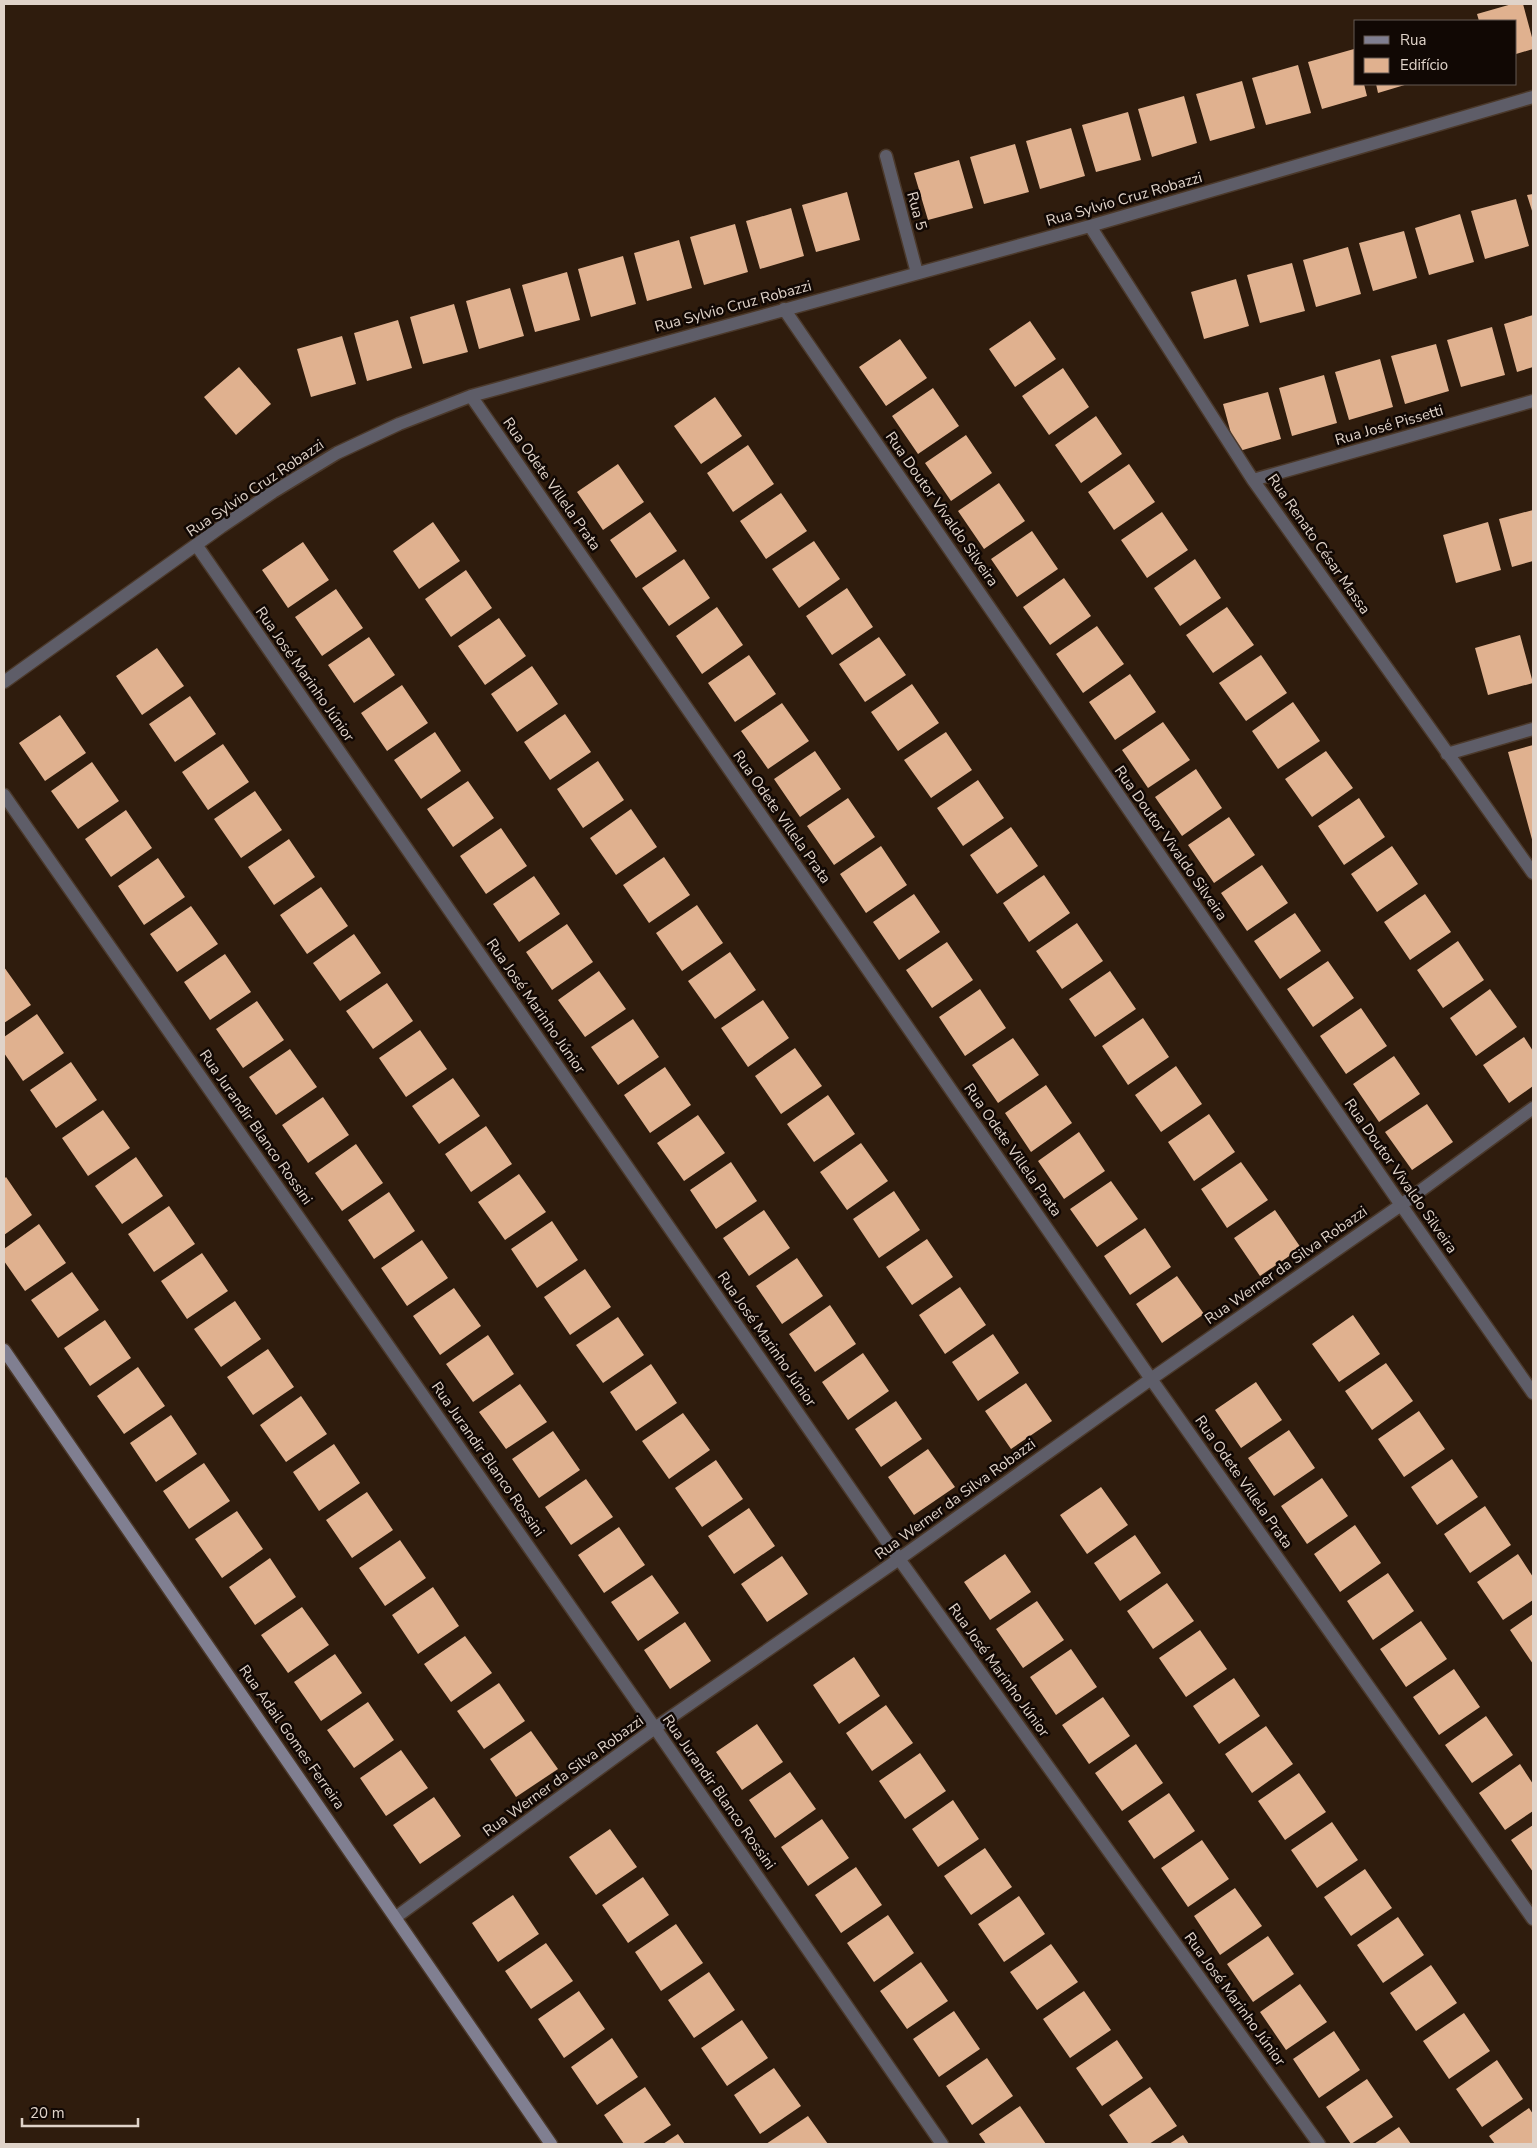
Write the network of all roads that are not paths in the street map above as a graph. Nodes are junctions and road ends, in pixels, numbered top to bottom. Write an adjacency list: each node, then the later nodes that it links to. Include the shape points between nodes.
1 (1533, 97): 3 (street, Rua Sylvio Cruz Robazzi)
2 (886, 156): 4 (street, Rua 5)
3 (1090, 226): 4 (street, Rua Sylvio Cruz Robazzi); 8 (street, Rua Renato César Massa)
4 (917, 273): 5 (street, Rua Sylvio Cruz Robazzi)
5 (784, 309): 6 (street, Rua Sylvio Cruz Robazzi); 16 (street, Rua Doutor Vivaldo Silveira)
6 (471, 396): 9 (street, Rua Sylvio Cruz Robazzi, via 337,453 273,492); 18 (street, Rua Odete Villela Prata)
7 (1533, 401): 8 (street, Rua José Pissetti)
8 (1253, 480): 12 (street, Rua Renato César Massa)
9 (197, 546): 10 (street, Rua Sylvio Cruz Robazzi); 20 (street, Rua José Marinho Júnior)
10 (4, 682)
11 (1533, 729): 12 (street)
12 (1447, 754): 14 (street, Rua Renato César Massa)
13 (4, 795): 21 (street, Rua Jurandir Blanco Rossini)
14 (1533, 873)
15 (1533, 1108): 16 (street, Rua Werner da Silva Robazzi)
16 (1400, 1205): 18 (street, Rua Werner da Silva Robazzi); 19 (street, Rua Doutor Vivaldo Silveira)
17 (4, 1350): 22 (street, Rua Adail Gomes Ferreira)
18 (1151, 1379): 20 (street, Rua Werner da Silva Robazzi); 23 (street, Rua Odete Villela Prata)
19 (1533, 1393)
20 (900, 1559): 21 (street, Rua Werner da Silva Robazzi); 26 (street, Rua José Marinho Júnior)
21 (656, 1728): 22 (street, Rua Werner da Silva Robazzi); 25 (street, Rua Jurandir Blanco Rossini)
22 (396, 1917): 24 (street, Rua Adail Gomes Ferreira)
23 (1533, 1919)
24 (551, 2144)
25 (942, 2144)
26 (1319, 2144)

